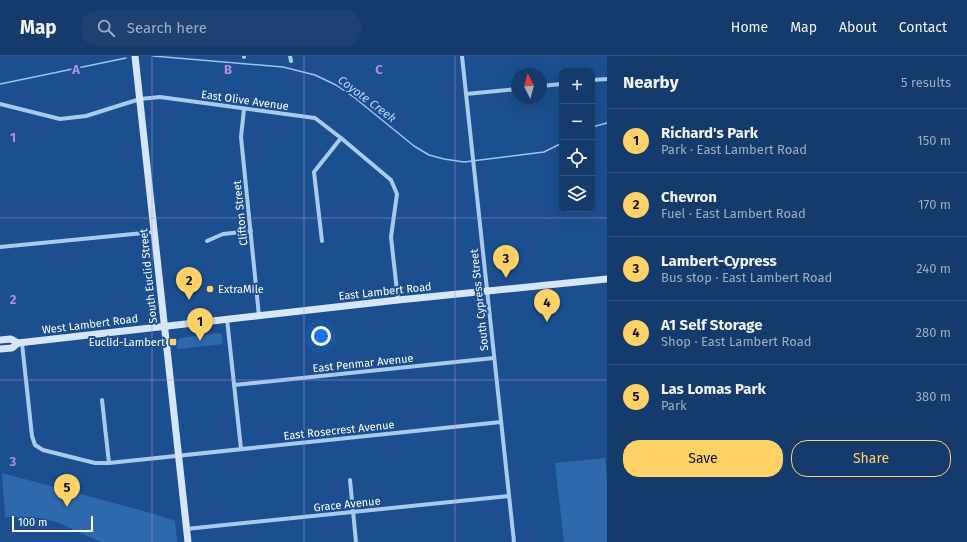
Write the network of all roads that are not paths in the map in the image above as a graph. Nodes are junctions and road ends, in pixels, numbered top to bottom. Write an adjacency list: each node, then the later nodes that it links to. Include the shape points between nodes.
1 (290, 56): 4 (street)
2 (462, 56): 10 (street, South Cypress Street)
3 (136, 59): 11 (main road, South Euclid Street)
4 (291, 61)
5 (607, 79): 6 (street)
6 (595, 80)
7 (559, 84): 8 (street)
8 (547, 85)
9 (511, 90): 10 (street)
10 (466, 94): 21 (street, South Cypress Street)
11 (140, 99): 12 (street, East Olive Avenue, via 86,116 60,119); 13 (street, East Olive Avenue, via 160,97); 16 (main road, South Euclid Street)
12 (0, 104)
13 (244, 109): 14 (street, East Olive Avenue, via 315,118); 15 (street, Clifton Street, via 241,137)
14 (341, 138): 18 (street, via 314,172); 22 (street, East Olive Avenue, via 391,180 397,194 391,237)
15 (251, 231): 17 (street, via 223,234); 23 (street, Clifton Street)
16 (154, 232): 19 (street); 25 (main road, South Euclid Street)
17 (207, 241)
18 (322, 241)
19 (0, 248)
20 (607, 279): 21 (main road, East Lambert Road)
21 (488, 291): 22 (main road, East Lambert Road); 29 (street, South Cypress Street)
22 (398, 300): 23 (main road, East Lambert Road)
23 (259, 316): 24 (main road, East Lambert Road)
24 (227, 319): 25 (main road, East Lambert Road); 30 (street)
25 (165, 327): 27 (main road, West Lambert Road); 34 (main road, South Euclid Street)
26 (0, 340): 27 (main road, West Lambert Road, via 11,339)
27 (20, 343): 28 (main road, West Lambert Road, via 12,348); 35 (street, East Rosecrest Avenue, via 35,446 95,463)
28 (0, 349)
29 (494, 358): 30 (street, East Penmar Avenue); 32 (street, South Cypress Street)
30 (234, 385): 33 (street)
31 (102, 400): 35 (street)
32 (501, 422): 33 (street, East Rosecrest Avenue); 37 (street, South Cypress Street)
33 (241, 449): 34 (street, East Rosecrest Avenue)
34 (179, 456): 35 (street, East Rosecrest Avenue); 39 (main road, South Euclid Street)
35 (109, 463)
36 (350, 480): 38 (street)
37 (509, 496): 38 (street, Grace Avenue); 42 (street, South Cypress Street)
38 (353, 512): 39 (street, Grace Avenue); 41 (street)
39 (186, 530): 40 (main road, South Euclid Street)
40 (188, 542)
41 (356, 542)
42 (514, 542)

